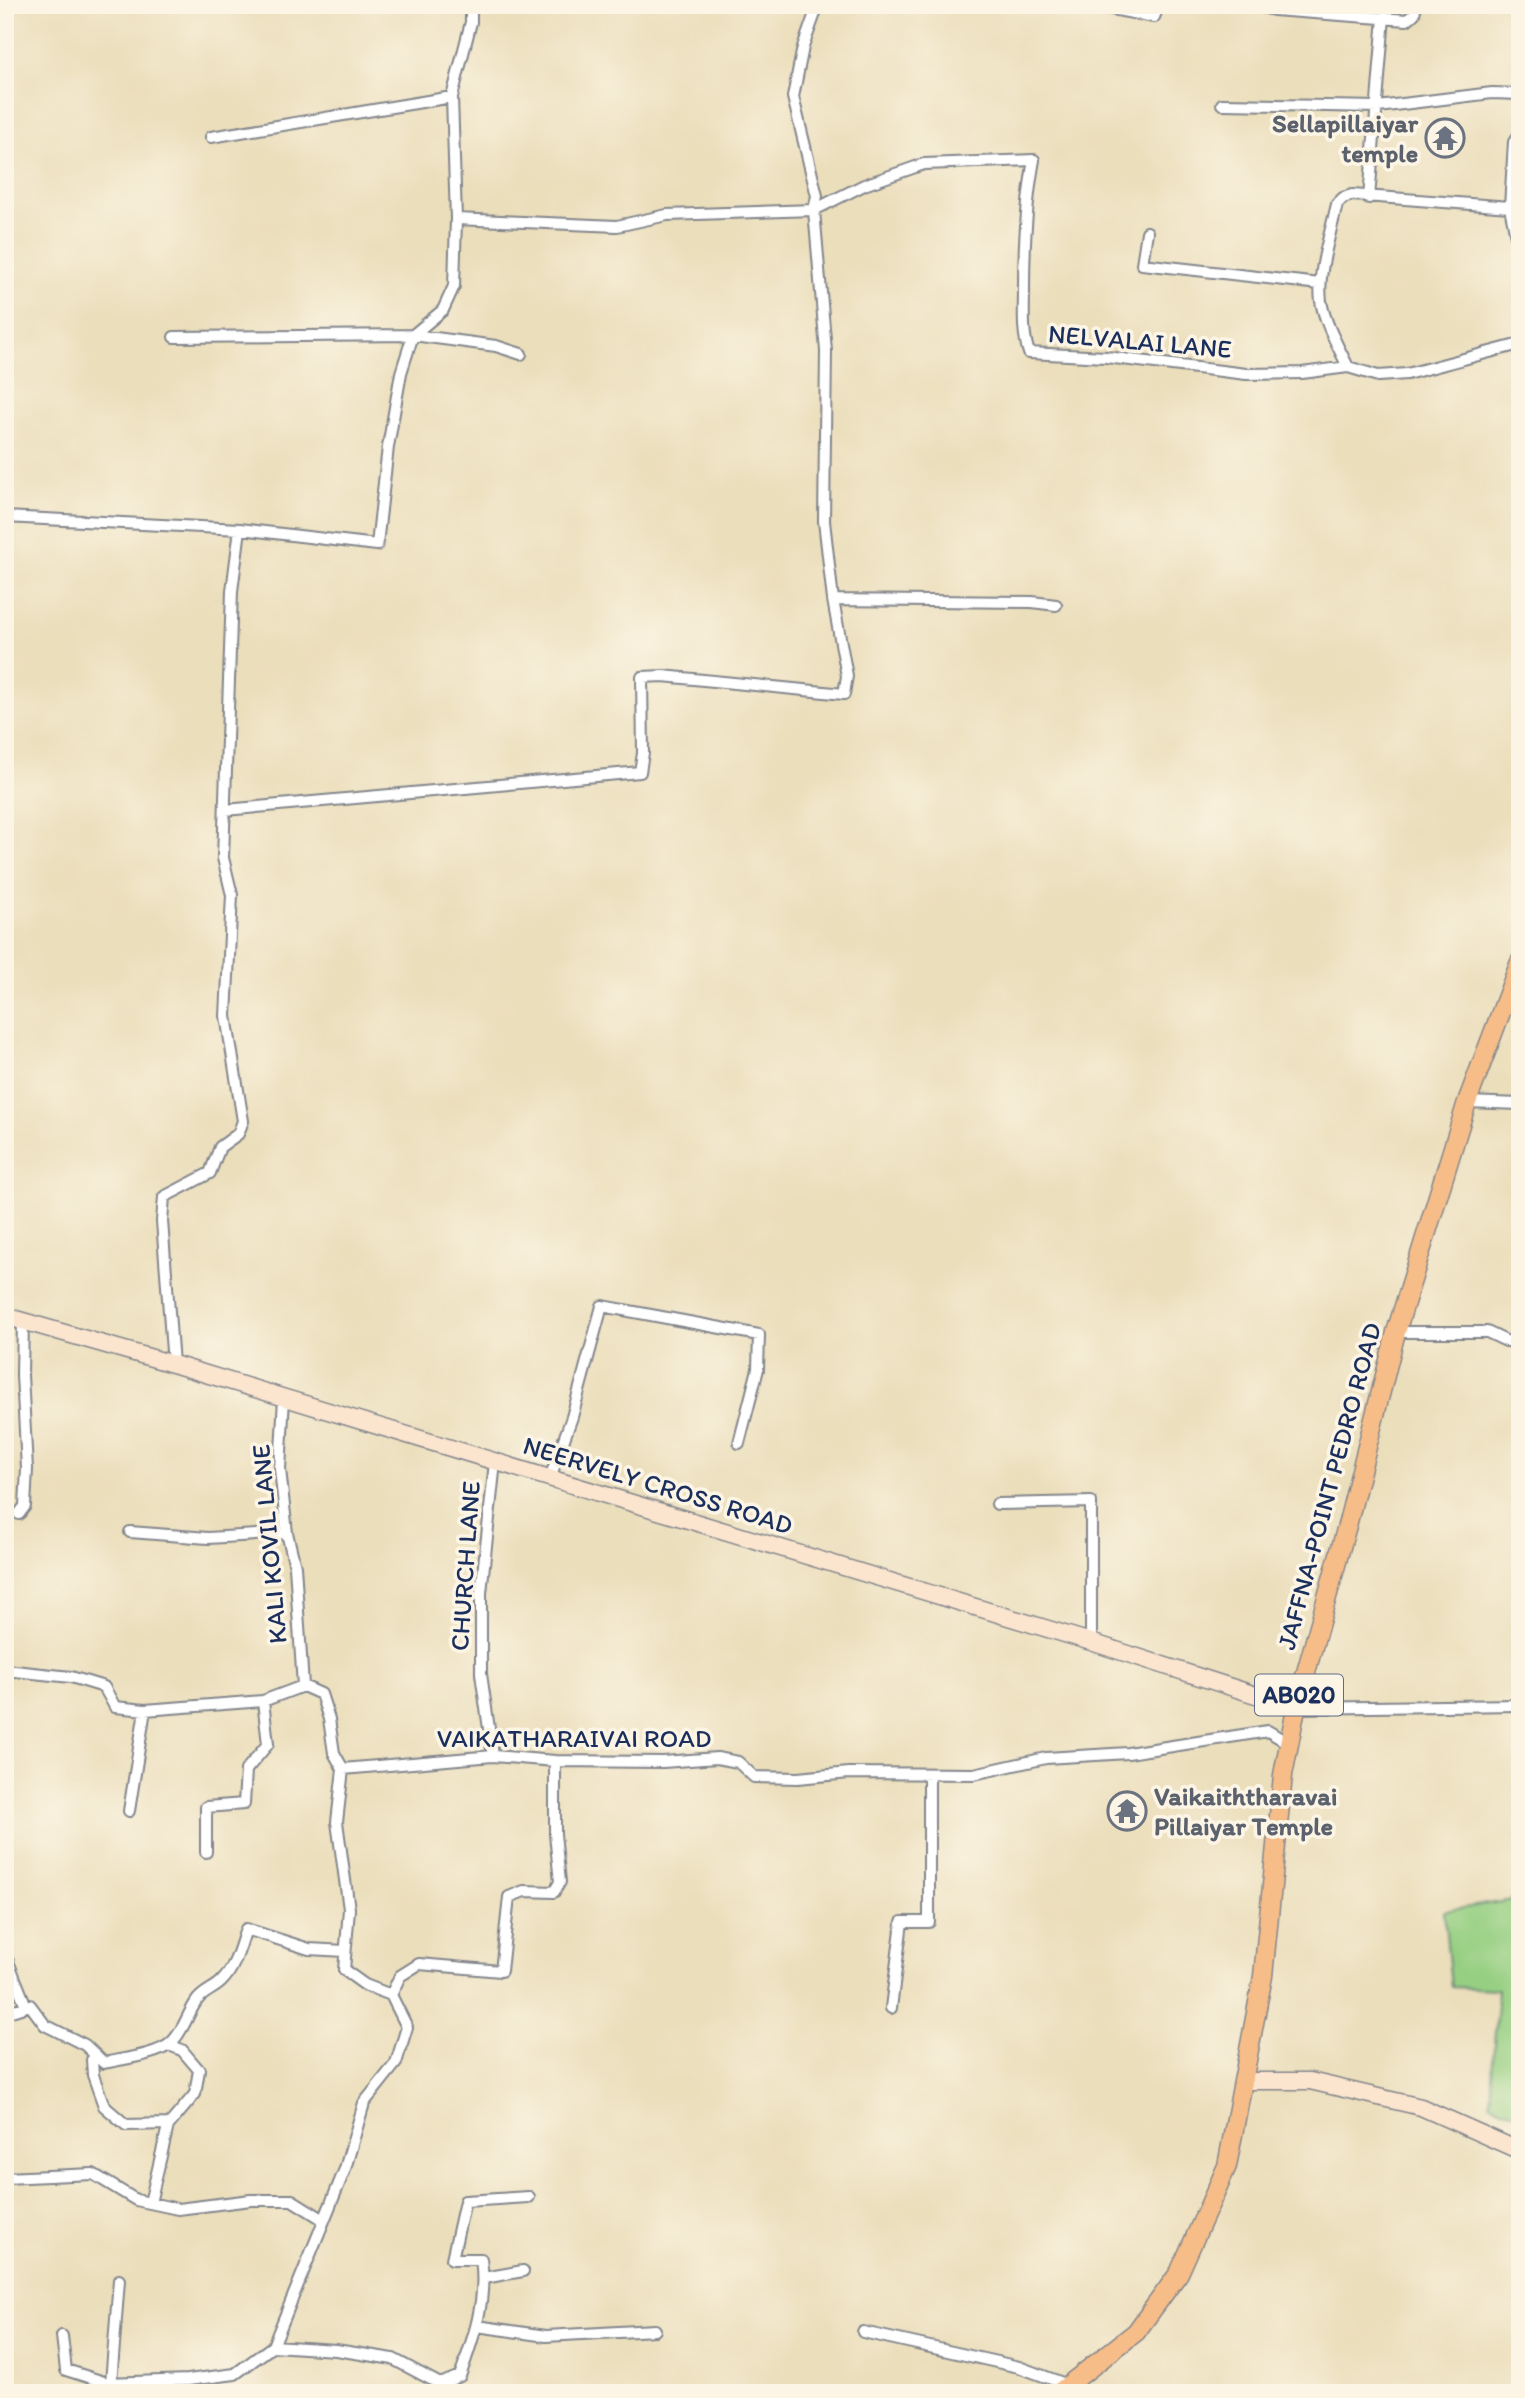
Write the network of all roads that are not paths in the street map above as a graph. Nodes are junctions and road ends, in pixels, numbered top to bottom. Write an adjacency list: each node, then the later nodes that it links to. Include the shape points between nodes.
1 (471, 5): 9 (street)
2 (818, 5): 16 (street, via 793,97 817,196)
3 (1091, 5): 4 (street, via 1154,17)
4 (1159, 5)
5 (1253, 5): 7 (street)
6 (1416, 5): 7 (street, via 1407,19)
7 (1384, 17): 11 (street)
8 (1520, 94): 11 (street, via 1492,93)
9 (452, 97): 13 (street); 17 (street)
10 (1222, 104): 11 (street)
11 (1377, 107): 14 (street)
12 (1520, 134): 15 (street, via 1514,142)
13 (211, 136)
14 (1370, 198): 15 (street); 20 (street, via 1352,195 1337,204)
15 (1510, 207): 19 (street)
16 (814, 210): 17 (street, NELVALAI LANE, via 667,215 617,226); 25 (street, NELVALAI LANE, via 864,185 924,164 1034,160 1024,279 1024,337 1029,354 1106,357 1246,374); 28 (street, via 826,351 824,521)
17 (456, 219): 21 (street, via 454,286 443,310)
18 (1147, 232): 20 (street, via 1142,264)
19 (1520, 257)
20 (1320, 284): 25 (street, via 1326,317)
21 (413, 335): 22 (street); 24 (street, via 496,346); 27 (street, via 388,447 377,545)
22 (174, 337)
23 (1520, 344): 25 (street, NELVALAI LANE, via 1407,374 1378,376)
24 (521, 354)
25 (1348, 367)
26 (5, 517): 27 (street)
27 (240, 529): 30 (street, via 232,591)
28 (833, 600): 29 (street); 30 (street, via 847,676 844,694 642,677 640,772)
29 (1056, 605)
30 (225, 810): 38 (street, via 223,858 232,895 226,1016 243,1121 238,1134 220,1147 209,1173 164,1197)
31 (1520, 962): 32 (main road, JAFFNA-POINT PEDRO ROAD / AB020)
32 (1467, 1102): 33 (street); 36 (main road, JAFFNA-POINT PEDRO ROAD / AB020)
33 (1520, 1104)
34 (5, 1316): 35 (street, NEERVELY CROSS ROAD)
35 (23, 1321): 38 (street, NEERVELY CROSS ROAD); 44 (street, via 27,1469 25,1506)
36 (1396, 1332): 37 (street, via 1487,1332); 52 (main road, JAFFNA-POINT PEDRO ROAD / AB020)
37 (1520, 1342)
38 (173, 1364): 39 (street, NEERVELY CROSS ROAD)
39 (284, 1398): 41 (street, NEERVELY CROSS ROAD); 46 (street, KALI KOVIL LANE, via 280,1469)
40 (739, 1443): 42 (street, via 758,1369 759,1335 603,1306)
41 (495, 1462): 42 (street, NEERVELY CROSS ROAD); 55 (street, CHURCH LANE, via 481,1605 481,1674)
42 (550, 1478): 47 (street, NEERVELY CROSS ROAD)
43 (997, 1504): 47 (street, via 1091,1502)
44 (19, 1514)
45 (130, 1532): 46 (street, via 208,1538)
46 (287, 1533): 49 (street, KALI KOVIL LANE, via 295,1566)
47 (1091, 1642): 52 (street, NEERVELY CROSS ROAD)
48 (5, 1670): 53 (street, via 71,1677 104,1688 115,1707)
49 (303, 1686): 50 (street); 57 (street, via 321,1694 334,1753)
50 (263, 1701): 53 (street); 60 (street, via 268,1744 246,1770 244,1804 206,1807)
51 (1520, 1705): 52 (street)
52 (1296, 1708): 54 (main road, JAFFNA-POINT PEDRO ROAD / AB020)
53 (145, 1710): 59 (street)
54 (1289, 1743): 58 (street, VAIKATHARAIVAI ROAD, via 1268,1731 1128,1753 1046,1758 974,1774); 69 (main road, JAFFNA-POINT PEDRO ROAD / AB020, via 1263,1976)
55 (494, 1756): 56 (street, VAIKATHARAIVAI ROAD); 57 (street, VAIKATHARAIVAI ROAD)
56 (555, 1761): 58 (street, VAIKATHARAIVAI ROAD, via 717,1758 738,1762 754,1777); 63 (street, via 560,1882 554,1892 524,1891 509,1898 501,1971 419,1965 400,1976)
57 (343, 1769): 61 (street, via 337,1822 349,1909)
58 (929, 1774): 65 (street, via 929,1922 902,1922)
59 (129, 1811)
60 (206, 1852)
61 (345, 1951): 63 (street, via 344,1970); 67 (street, via 309,1949 246,1929 221,1982 195,2003)
62 (5, 1954): 64 (street)
63 (391, 1995): 75 (street, via 407,2027 396,2063 364,2104)
64 (26, 2006): 66 (street); 68 (street, via 30,2005 45,2025)
65 (891, 2008)
66 (5, 2013)
67 (169, 2045): 68 (street, via 104,2063); 70 (street, via 183,2050 199,2070 195,2094)
68 (97, 2056): 70 (street, via 92,2060 93,2075 104,2106 126,2125)
69 (1244, 2081): 71 (street, via 1310,2081 1421,2107); 86 (main road, JAFFNA-POINT PEDRO ROAD / AB020, via 1227,2166 1179,2273 1136,2332)
70 (169, 2124): 74 (street)
71 (1520, 2151)
72 (5, 2178): 74 (street, via 93,2174 136,2200)
73 (529, 2197): 77 (street, via 465,2202 452,2259 481,2259)
74 (150, 2203): 75 (street, via 178,2208 292,2200)
75 (324, 2220): 83 (street)
76 (523, 2272): 77 (street)
77 (484, 2278): 79 (street)
78 (119, 2280): 84 (street)
79 (477, 2326): 80 (street, via 546,2336); 85 (street, via 460,2376)
80 (655, 2330)
81 (863, 2332): 86 (street, via 1019,2367)
82 (62, 2336): 84 (street, via 66,2370)
83 (273, 2346): 84 (street, via 234,2374); 85 (street, via 393,2359)
84 (106, 2386)
85 (440, 2388)
86 (1063, 2389)

